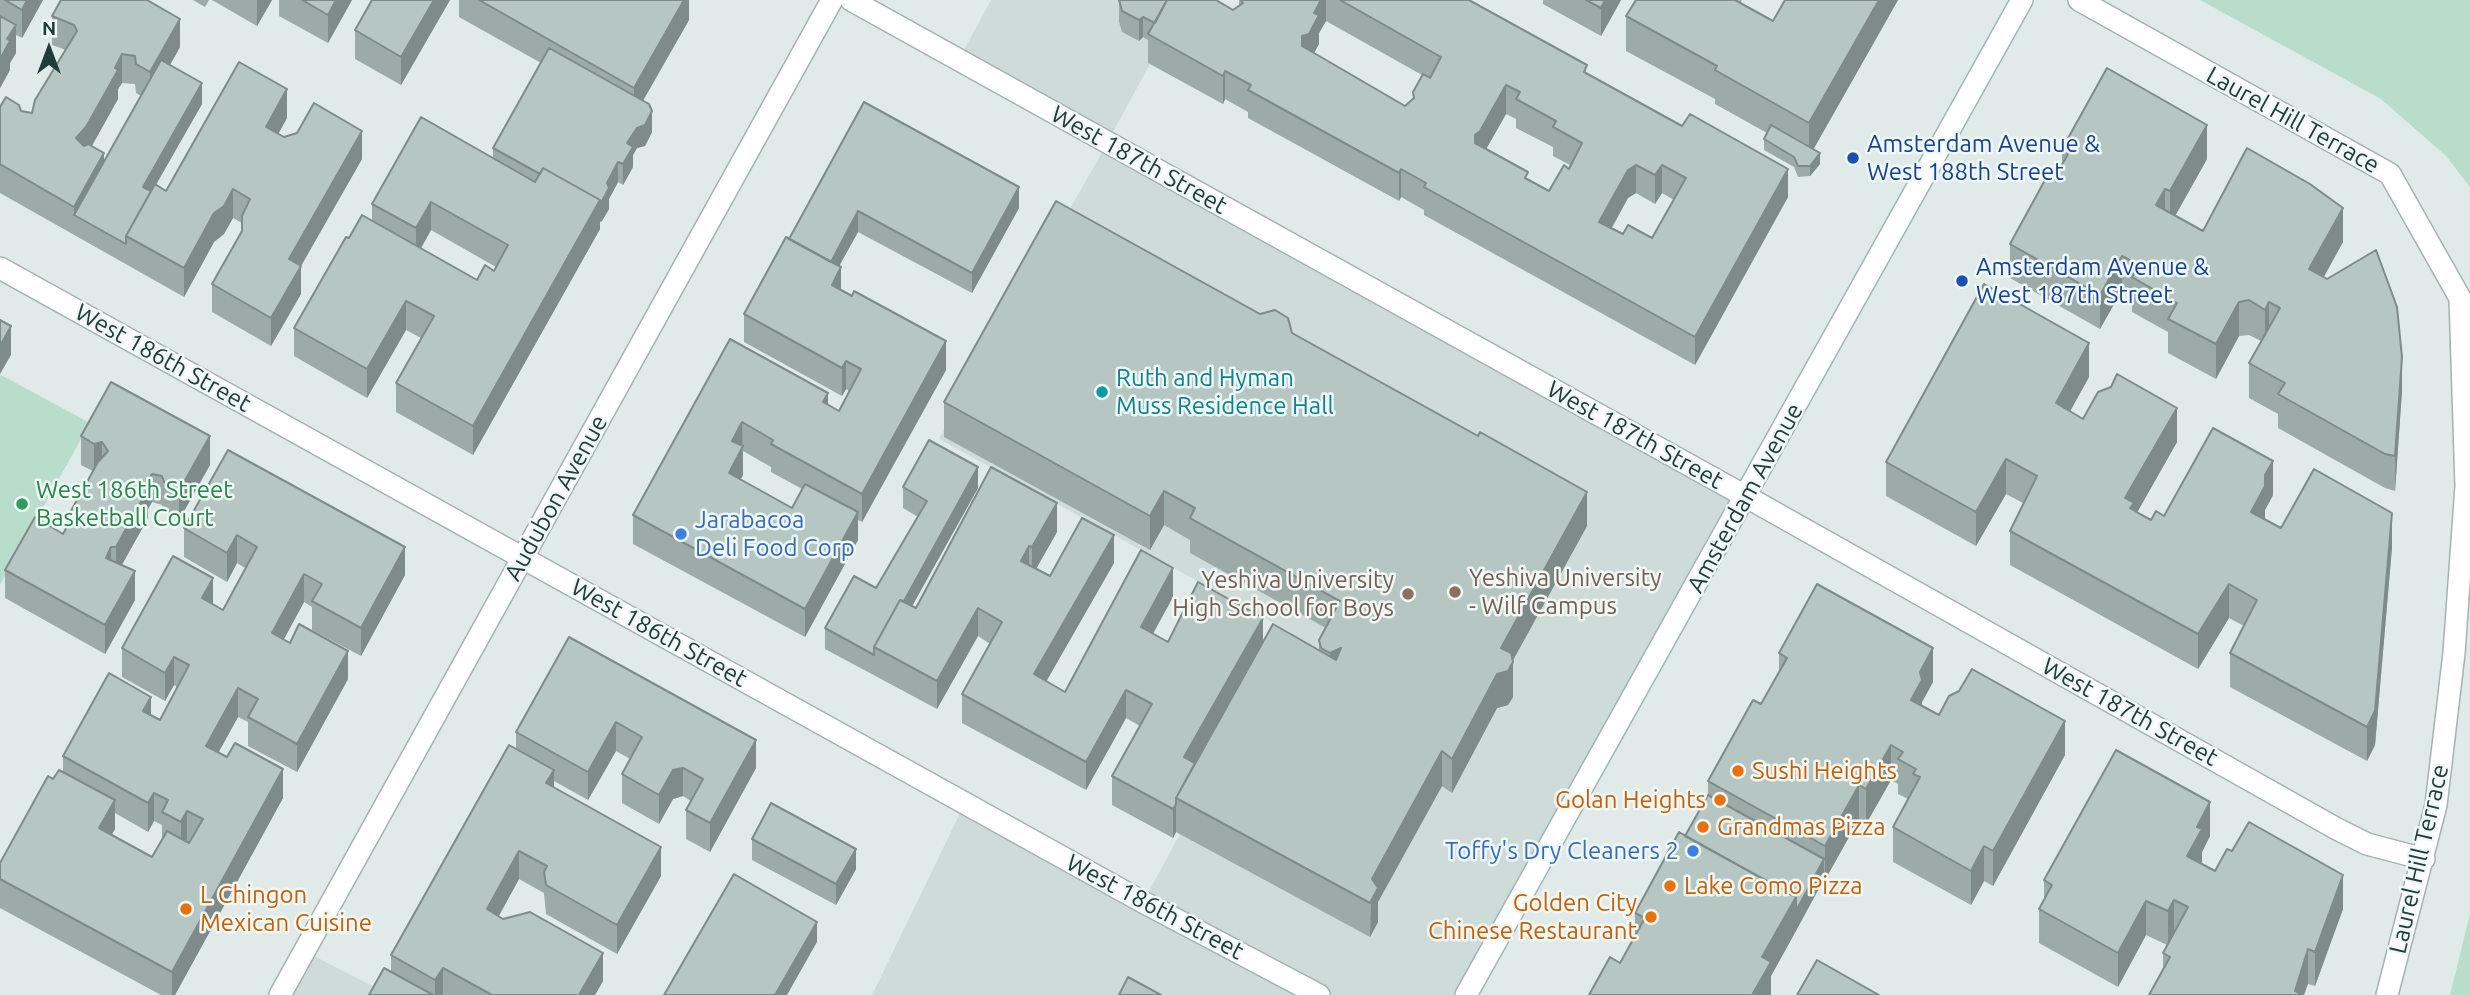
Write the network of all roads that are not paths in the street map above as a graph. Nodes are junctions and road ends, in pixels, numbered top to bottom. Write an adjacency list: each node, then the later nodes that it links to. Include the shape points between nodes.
1 (832, 0): 7 (street, Audubon Avenue)
2 (851, 0): 6 (street, West 187th Street)
3 (2022, 0): 6 (street, Amsterdam Avenue)
4 (2079, 0): 8 (street, Laurel Hill Terrace, via 2390,174 2459,298 2466,486 2455,653 2436,805)
5 (0, 268): 7 (street, West 186th Street)
6 (1745, 496): 8 (street, West 187th Street, via 2337,829 2367,844); 11 (street, Amsterdam Avenue)
7 (523, 558): 9 (street, Audubon Avenue); 10 (street, West 186th Street)
8 (2424, 859): 12 (street, Laurel Hill Terrace)
9 (280, 995)
10 (1319, 995)
11 (1466, 995)
12 (2387, 995)

